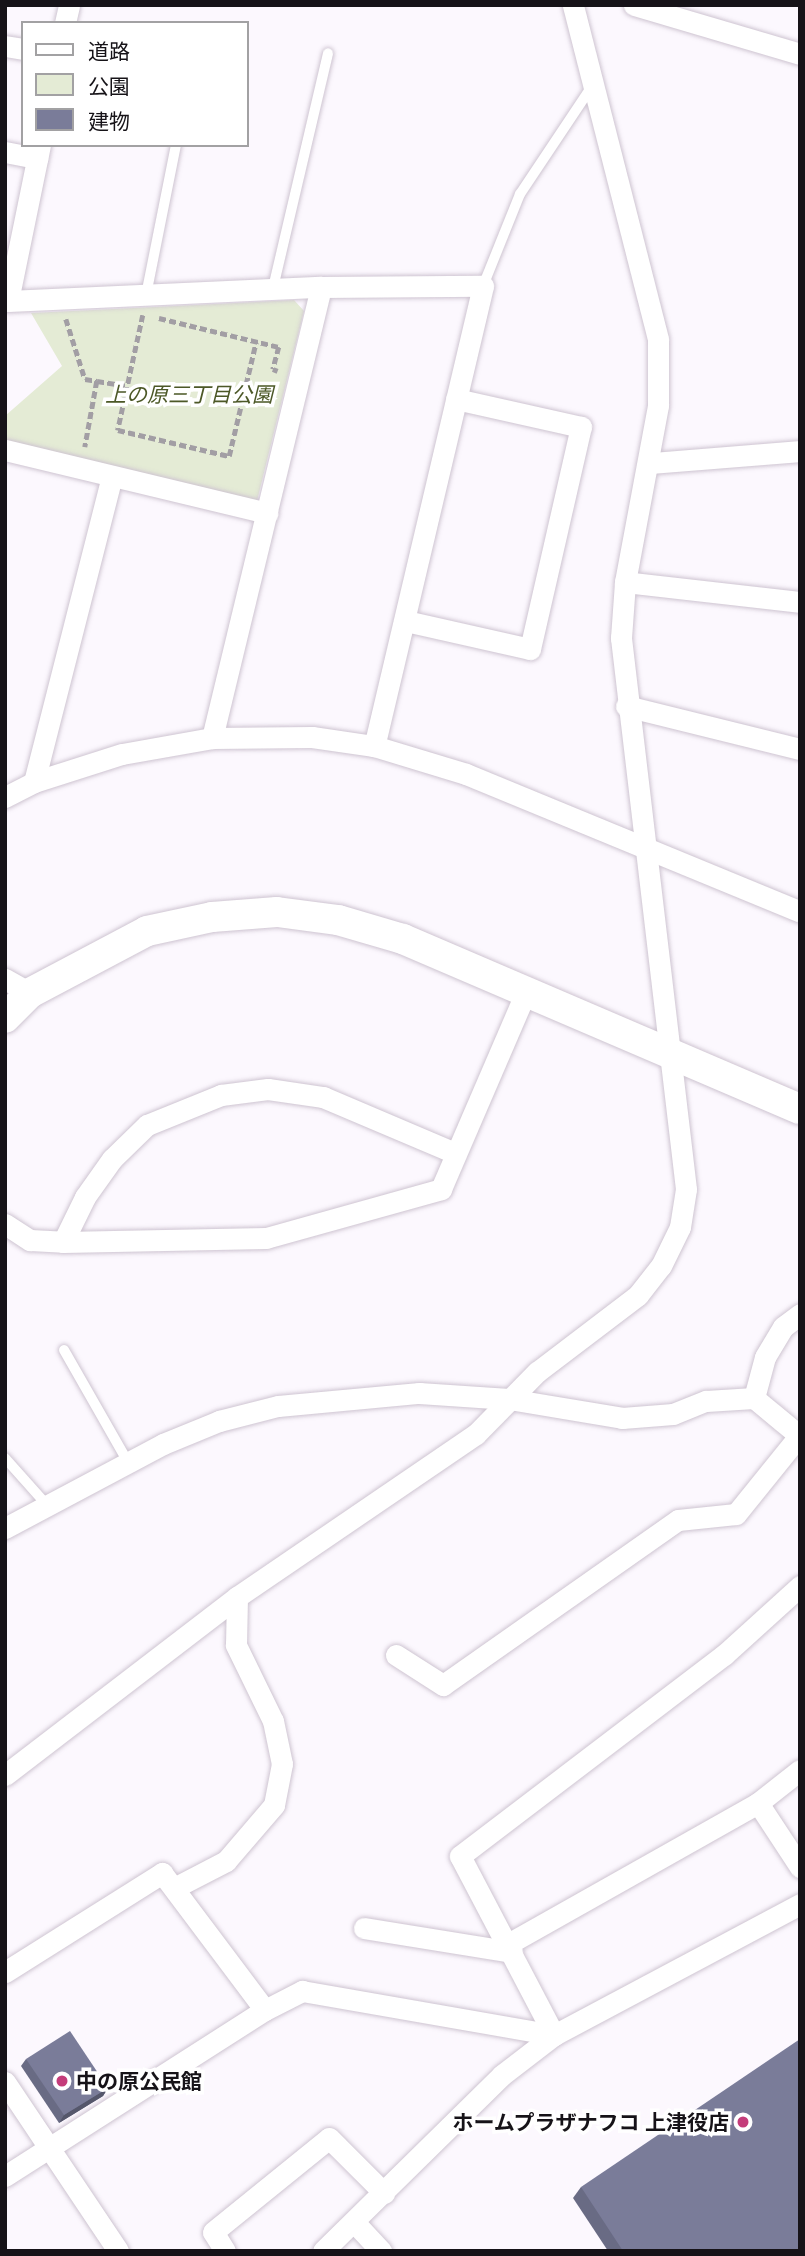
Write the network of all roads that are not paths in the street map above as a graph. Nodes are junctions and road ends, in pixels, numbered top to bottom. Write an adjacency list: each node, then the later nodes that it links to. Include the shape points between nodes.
1 (573, 5): 5 (street)
2 (634, 5): 4 (street)
3 (328, 53): 11 (lane)
4 (800, 54)
5 (594, 82): 9 (lane, via 520,194); 17 (street, via 654,313 659,405)
6 (176, 147): 13 (lane)
7 (5, 152): 8 (street)
8 (39, 152): 12 (street)
9 (483, 286): 10 (street); 14 (street)
10 (321, 287): 11 (street); 19 (street)
11 (273, 289): 13 (street)
12 (6, 304): 13 (street, via 59,299)
13 (145, 305)
14 (456, 399): 22 (street); 22 (street, via 581,428 530,649)
15 (5, 450): 18 (street)
16 (800, 451): 17 (street)
17 (651, 463): 20 (street)
18 (112, 477): 19 (street); 27 (street)
19 (268, 513): 24 (street)
20 (625, 582): 21 (street); 23 (street, via 621,638)
21 (800, 602)
22 (406, 621): 25 (street)
23 (626, 706): 26 (street); 29 (street)
24 (212, 738): 25 (street, via 312,737); 27 (street, via 122,754)
25 (374, 746): 29 (street, via 466,774)
26 (800, 748)
27 (34, 782): 28 (street)
28 (5, 797)
29 (644, 845): 30 (street); 34 (street)
30 (800, 912)
31 (18, 986): 32 (street, via 147,931 212,917 277,912 338,920 403,939); 33 (street)
32 (526, 992): 34 (street); 36 (street)
33 (5, 1018)
34 (670, 1053): 35 (street); 42 (street, via 686,1189 680,1227 661,1266 638,1295)
35 (800, 1109)
36 (455, 1153): 38 (street, via 441,1189 266,1238); 38 (street, via 323,1097 268,1089 221,1094 147,1125 112,1159 85,1197)
37 (5, 1224): 38 (street, via 30,1240)
38 (63, 1242)
39 (800, 1314): 41 (street, via 783,1326 765,1357)
40 (64, 1350): 45 (lane)
41 (754, 1398): 42 (street, via 706,1401 673,1414 622,1418); 43 (street)
42 (509, 1399): 45 (street, via 419,1393 278,1406 219,1421); 49 (street, via 476,1434)
43 (799, 1436): 50 (street, via 736,1514 678,1520 443,1685)
44 (5, 1458): 46 (lane)
45 (128, 1462): 46 (street)
46 (46, 1504): 47 (street)
47 (5, 1528)
48 (800, 1586): 58 (street, via 724,1655 460,1856)
49 (237, 1597): 52 (street); 55 (street, via 236,1645 273,1721 282,1764 274,1805 226,1861)
50 (396, 1656)
51 (800, 1770): 53 (street)
52 (5, 1776)
53 (758, 1803): 54 (street); 58 (street)
54 (800, 1867)
55 (174, 1888): 59 (street, via 162,1873); 60 (street)
56 (800, 1904): 61 (street)
57 (364, 1928): 58 (street)
58 (510, 1948): 61 (street)
59 (5, 1972)
60 (265, 2010): 61 (street, via 302,1991); 63 (street)
61 (554, 2035): 65 (street, via 502,2075)
62 (5, 2082): 63 (street)
63 (49, 2148): 64 (street); 67 (street)
64 (5, 2176)
65 (384, 2193): 66 (street); 68 (street, via 329,2138 213,2232)
66 (354, 2222): 69 (street); 70 (street)
67 (118, 2251)
68 (225, 2251)
69 (323, 2251)
70 (382, 2251)

